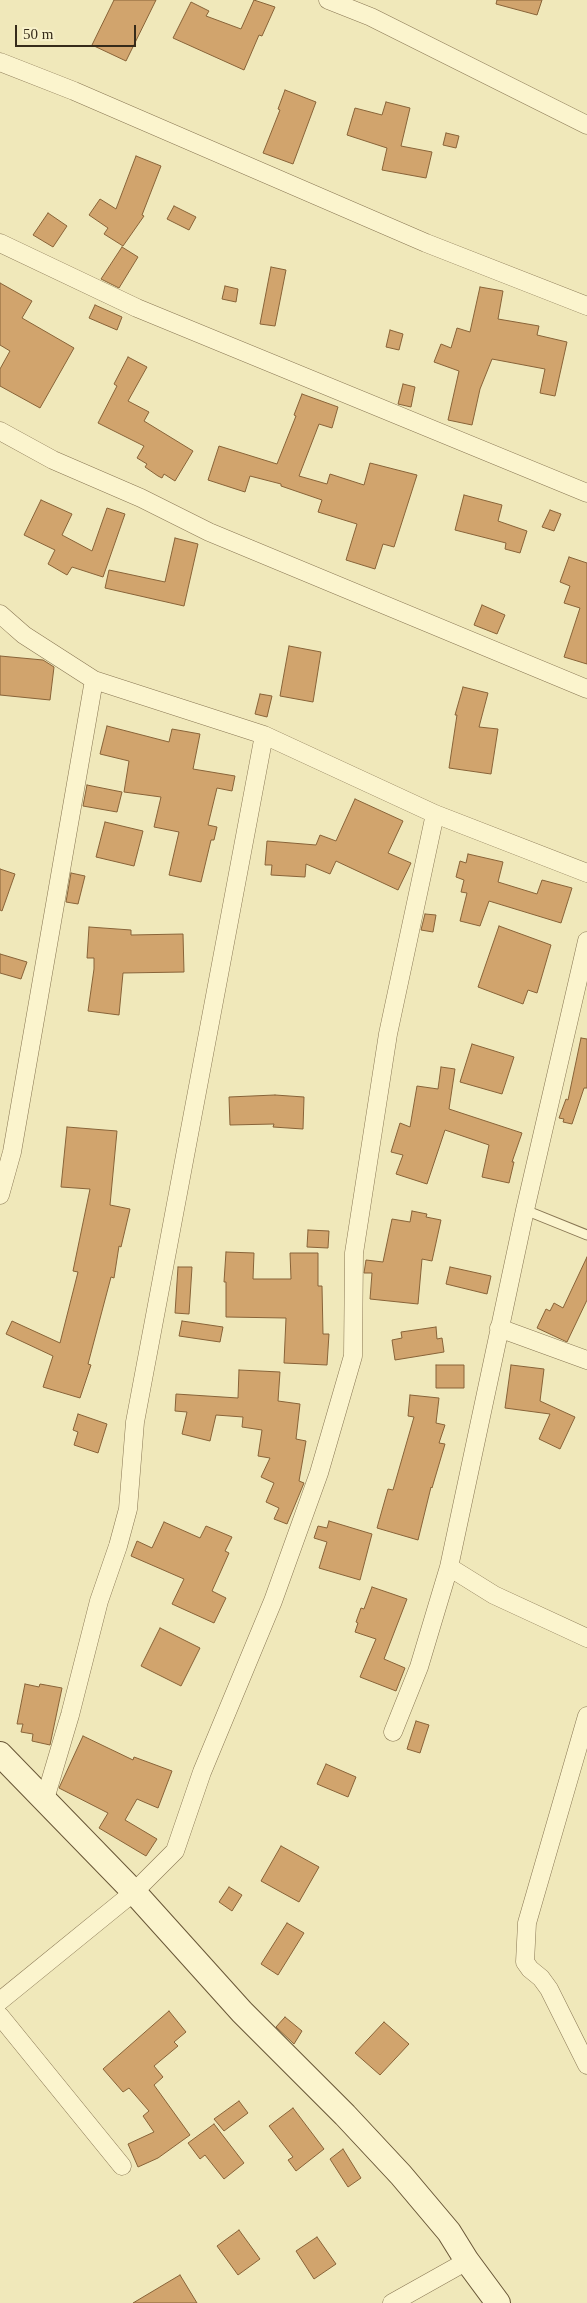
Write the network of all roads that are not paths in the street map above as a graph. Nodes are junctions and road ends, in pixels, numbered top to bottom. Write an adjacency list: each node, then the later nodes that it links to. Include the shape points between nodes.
1 (328, 0): 3 (street, via 371,17)
2 (0, 62): 5 (street, via 74,90 426,243)
3 (587, 125)
4 (0, 243): 7 (street, via 137,308)
5 (587, 306)
6 (0, 431): 10 (street, via 53,460 209,532)
7 (587, 493)
8 (0, 614): 9 (street, via 24,635)
9 (94, 680): 11 (street); 15 (street, via 12,1152)
10 (587, 689)
11 (264, 735): 12 (street); 25 (street, via 135,1422 128,1509)
12 (434, 814): 13 (street); 26 (street, via 388,1034 354,1253 353,1356 318,1473 273,1601 202,1772 175,1851)
13 (587, 873)
14 (587, 941): 16 (street)
15 (0, 1195)
16 (525, 1210): 17 (lane); 18 (street)
17 (587, 1235)
18 (500, 1328): 19 (street); 20 (street)
19 (587, 1360)
20 (449, 1566): 21 (street, via 494,1594); 23 (street, via 419,1667)
21 (587, 1638)
22 (587, 1716): 29 (street, via 526,1923 525,1962 549,1989)
23 (393, 1732)
24 (0, 1754): 25 (street)
25 (45, 1799): 26 (street)
26 (134, 1892): 27 (street); 31 (street, via 242,2012 401,2175 449,2232)
27 (0, 2001)
28 (0, 2016): 30 (street)
29 (587, 2065)
30 (122, 2166)
31 (467, 2261): 32 (street); 33 (street)
32 (392, 2303)
33 (498, 2303)

